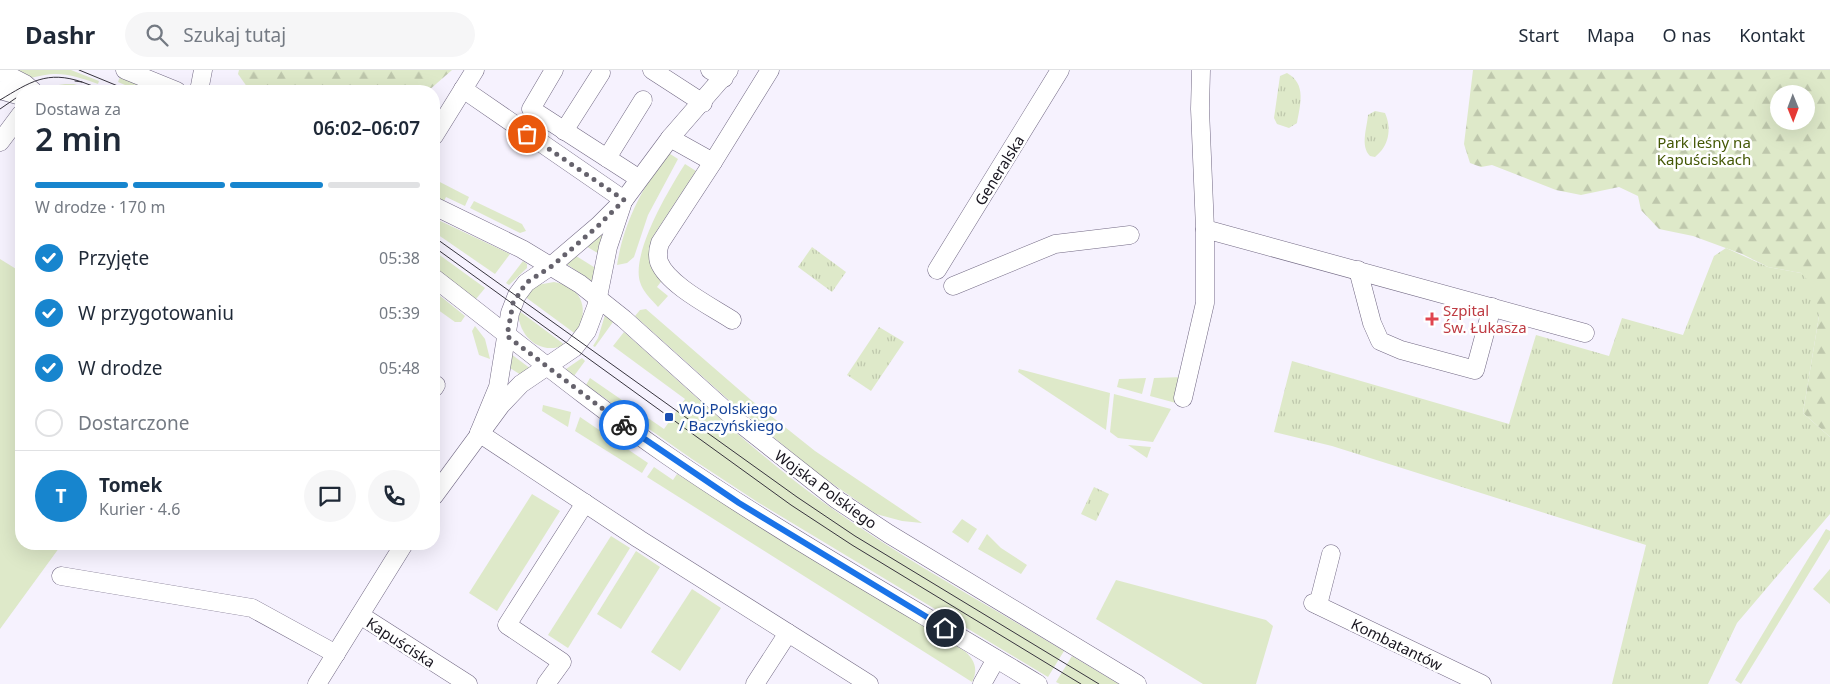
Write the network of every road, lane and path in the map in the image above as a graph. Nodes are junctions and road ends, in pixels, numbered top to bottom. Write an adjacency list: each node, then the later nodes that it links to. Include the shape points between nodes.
1 (125, 70): 13 (street)
2 (203, 70): 14 (street)
3 (475, 70): 16 (street)
4 (554, 70): 22 (street, via 531,109)
5 (652, 70): 19 (street)
6 (770, 70): 27 (street)
7 (1060, 70): 34 (street, Generalska)
8 (1202, 70): 31 (street, via 1200,109)
9 (0, 71): 12 (street)
10 (601, 73): 22 (street)
11 (721, 73): 19 (street)
12 (27, 85)
13 (162, 85)
14 (200, 85)
15 (0, 90): 17 (street)
16 (463, 90): 21 (street); 29 (street)
17 (15, 94)
18 (643, 100): 26 (street)
19 (703, 102): 24 (street)
20 (15, 125): 25 (street)
21 (440, 126)
22 (564, 131): 26 (street)
23 (15, 133): 25 (street)
24 (670, 138): 27 (street); 28 (street)
25 (4, 146)
26 (607, 158): 28 (street)
27 (713, 162): 40 (street, via 660,243 659,262 674,282)
28 (638, 178): 29 (street)
29 (624, 200): 33 (street); 38 (street, via 608,247)
30 (440, 209): 33 (street, Wojska Polskiego)
31 (1205, 229): 35 (street); 44 (street, via 1205,303)
32 (1130, 235): 37 (street, via 1055,244)
33 (552, 266): 38 (street, Wojska Polskiego); 42 (street, via 526,283 517,295 510,313)
34 (937, 270)
35 (1358, 270): 39 (street); 39 (street, via 1380,341 1400,350 1475,370)
36 (440, 283): 42 (street)
37 (953, 286)
38 (598, 297): 43 (street, via 592,321 581,341); 62 (street, Wojska Polskiego, via 743,426 836,499 888,534)
39 (1492, 307): 41 (street)
40 (732, 320)
41 (1585, 333)
42 (507, 336): 43 (street); 45 (street, via 498,387)
43 (546, 366): 45 (street, via 521,384); 54 (street, via 705,481)
44 (1183, 398)
45 (479, 433): 46 (street); 47 (street)
46 (440, 488)
47 (586, 502): 52 (street); 57 (street, via 507,625 562,662)
48 (400, 550): 51 (street)
49 (1331, 554): 63 (street, Kombatantów, via 1316,604)
50 (61, 576): 53 (street, via 252,608)
51 (360, 615): 53 (street); 56 (street, Kapuściska)
52 (788, 633): 58 (street); 59 (street)
53 (336, 654): 55 (street)
54 (996, 659): 60 (street); 61 (street)
55 (317, 684)
56 (468, 684)
57 (546, 684)
58 (755, 684)
59 (869, 684)
60 (982, 684)
61 (1038, 684)
62 (1138, 684)
63 (1482, 684)

